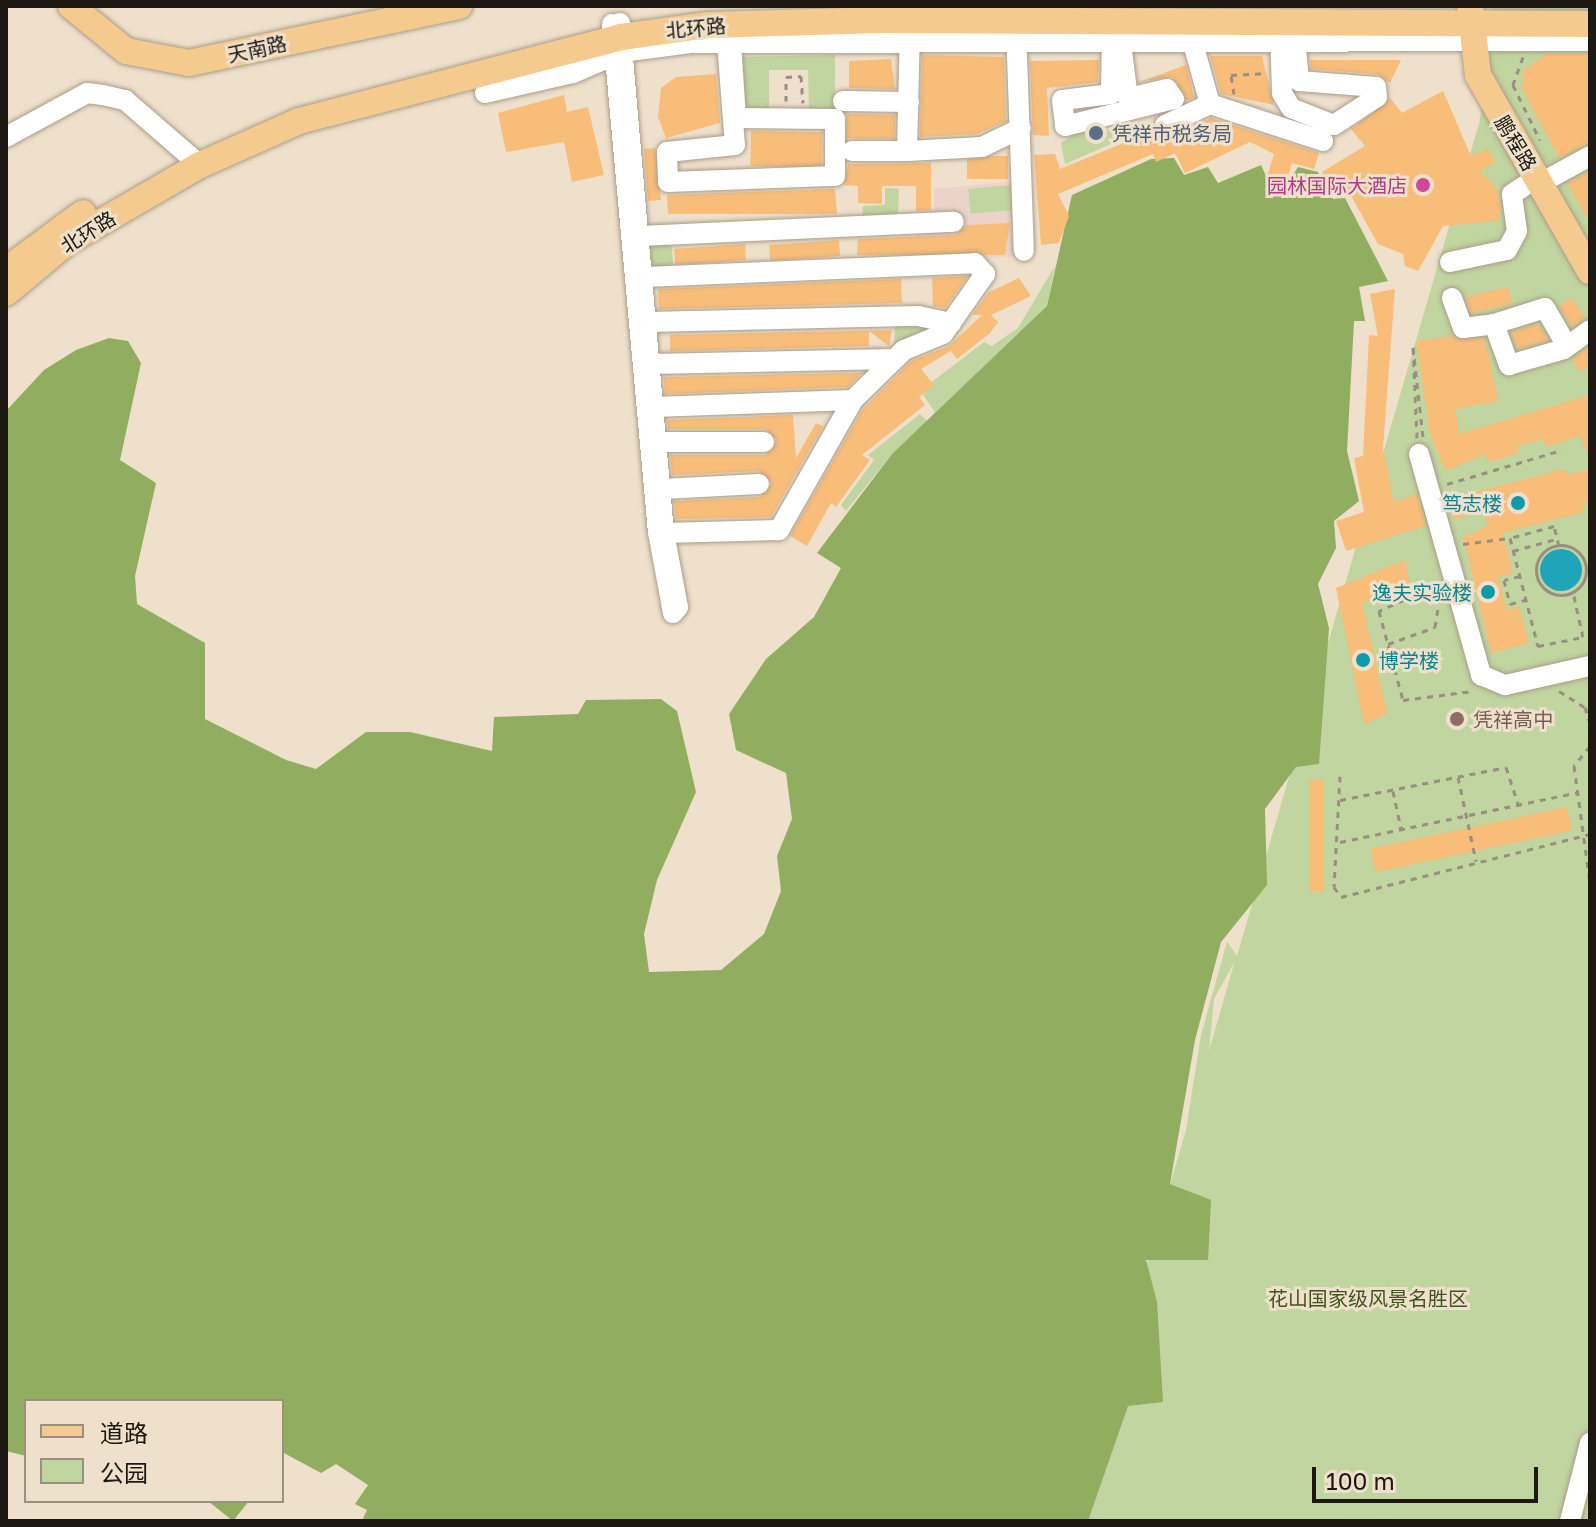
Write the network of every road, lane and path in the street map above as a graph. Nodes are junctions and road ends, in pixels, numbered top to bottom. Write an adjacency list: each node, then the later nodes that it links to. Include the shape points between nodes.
1 (71, 6): 4 (main road, 天南路, via 115,46 189,63)
2 (85, 6): 3 (main road, 天南路, via 119,39 186,53)
3 (411, 6)
4 (459, 6)
5 (1590, 8): 8 (main road, 北环路)
6 (1059, 12): 7 (main road, 北环路); 8 (main road, 北环路); 11 (main road, 北环路); 12 (main road, 北环路)
7 (703, 21): 10 (main road, 北环路, via 826,31); 14 (main road, 北环路); 14 (street); 24 (street, via 736,118); 30 (street, via 735,145)
8 (1478, 24): 9 (main road, 北环路); 13 (main road, 北环路); 16 (street); 35 (main road, 鹏程路, via 1496,91)
9 (1590, 24)
10 (910, 30): 11 (main road, 北环路); 21 (street)
11 (1017, 30): 12 (street); 26 (street)
12 (1116, 30): 12 (street, via 1108,98 1062,100 1065,126 1174,99 1167,89 1128,98); 13 (main road, 北环路); 15 (street)
13 (1287, 31): 15 (street); 18 (street); 18 (street, via 1299,81 1376,87 1374,99 1341,124 1307,114 1283,101)
14 (617, 38): 19 (street, via 573,73); 34 (main road, 北环路, via 355,89); 38 (street); 63 (street, via 658,532 673,613 678,607)
15 (1192, 40): 22 (street)
16 (1590, 41)
17 (1531, 50): 29 (path, via 1518,62 1513,85)
18 (1281, 62): 23 (path, via 1266,64 1263,73 1231,75)
19 (485, 93)
20 (843, 101): 21 (street)
21 (909, 102): 32 (street)
22 (1210, 104): 25 (street); 28 (street)
23 (1237, 106)
24 (795, 119): 24 (path, via 803,79 787,75); 36 (street, via 836,122 835,176)
25 (1165, 125)
26 (1021, 128): 32 (street, via 982,147); 39 (street)
27 (6, 137): 34 (street, via 95,94 125,100)
28 (1323, 141)
29 (1545, 148)
30 (704, 150): 36 (street); 36 (street, via 664,156 668,182)
31 (852, 151): 32 (street)
32 (907, 151)
33 (1590, 156): 35 (street)
34 (191, 159): 42 (main road, 北环路, via 50,232); 45 (main road, 北环路, via 67,242)
35 (1542, 179): 40 (main road, 鹏程路); 41 (street, via 1512,194 1517,231 1507,250); 43 (main road, 鹏程路)
36 (706, 182)
37 (954, 222): 38 (street)
38 (640, 236): 44 (street)
39 (1024, 251)
40 (1590, 251)
41 (1450, 262)
42 (6, 270)
43 (1590, 271)
44 (645, 277): 47 (street); 48 (street, via 978,265 982,286)
45 (6, 293)
46 (1452, 298): 49 (street, via 1463,328)
47 (648, 322): 48 (street, via 918,316); 53 (street)
48 (951, 323): 52 (street, via 940,337)
49 (1494, 324): 51 (street, via 1545,308); 51 (street, via 1509,365 1564,349)
50 (1590, 330): 51 (street)
51 (1565, 342)
52 (894, 359): 53 (street); 54 (street, via 880,381)
53 (651, 364): 55 (street)
54 (853, 400): 55 (street); 63 (street, via 779,530)
55 (653, 407): 56 (street)
56 (658, 442): 57 (street); 62 (street)
57 (764, 442)
58 (1562, 450): 61 (path)
59 (1423, 453): 59 (path, via 1413,347); 61 (street); 74 (street)
60 (759, 484): 62 (street)
61 (1435, 488): 68 (street)
62 (662, 489): 63 (street)
63 (664, 533)
64 (1524, 534): 65 (path); 66 (path, via 1554,526); 69 (path)
65 (1510, 538): 68 (path); 70 (path)
66 (1557, 539): 67 (path); 69 (path)
67 (1559, 546): 71 (path, via 1579,554); 75 (path, via 1541,557 1538,578 1552,593)
68 (1452, 547): 78 (street, via 1486,670 1499,675)
69 (1527, 547): 70 (path)
70 (1513, 551): 73 (path)
71 (1588, 566): 72 (path)
72 (1588, 574): 75 (path)
73 (1520, 576): 76 (path); 76 (path, via 1504,580 1510,604)
74 (1456, 582): 77 (path, via 1442,592 1435,627); 77 (path, via 1381,607); 81 (street, via 1481,675)
75 (1573, 592): 76 (path, via 1583,637 1538,646)
76 (1526, 600)
77 (1388, 644): 81 (path, via 1407,703)
78 (1590, 655)
79 (1590, 666): 80 (street)
80 (1555, 676): 81 (street); 82 (path, via 1560,692 1585,707)
81 (1498, 685)
82 (1590, 723)
83 (1590, 746): 87 (path, via 1574,760)
84 (1340, 776): 88 (path)
85 (1458, 777): 86 (path); 89 (path, via 1506,767); 90 (path)
86 (1393, 791): 88 (path); 91 (path)
87 (1579, 792): 89 (path); 92 (path)
88 (1340, 800): 93 (path)
89 (1518, 805): 90 (path)
90 (1467, 816): 91 (path); 94 (path)
91 (1401, 829): 93 (path)
92 (1589, 834): 94 (path); 95 (path, via 1582,845)
93 (1340, 842): 94 (path, via 1334,887 1341,897)
94 (1476, 861)
95 (1588, 869): 96 (path)
96 (1590, 883)
97 (1590, 1443): 98 (street)
98 (1570, 1521)

